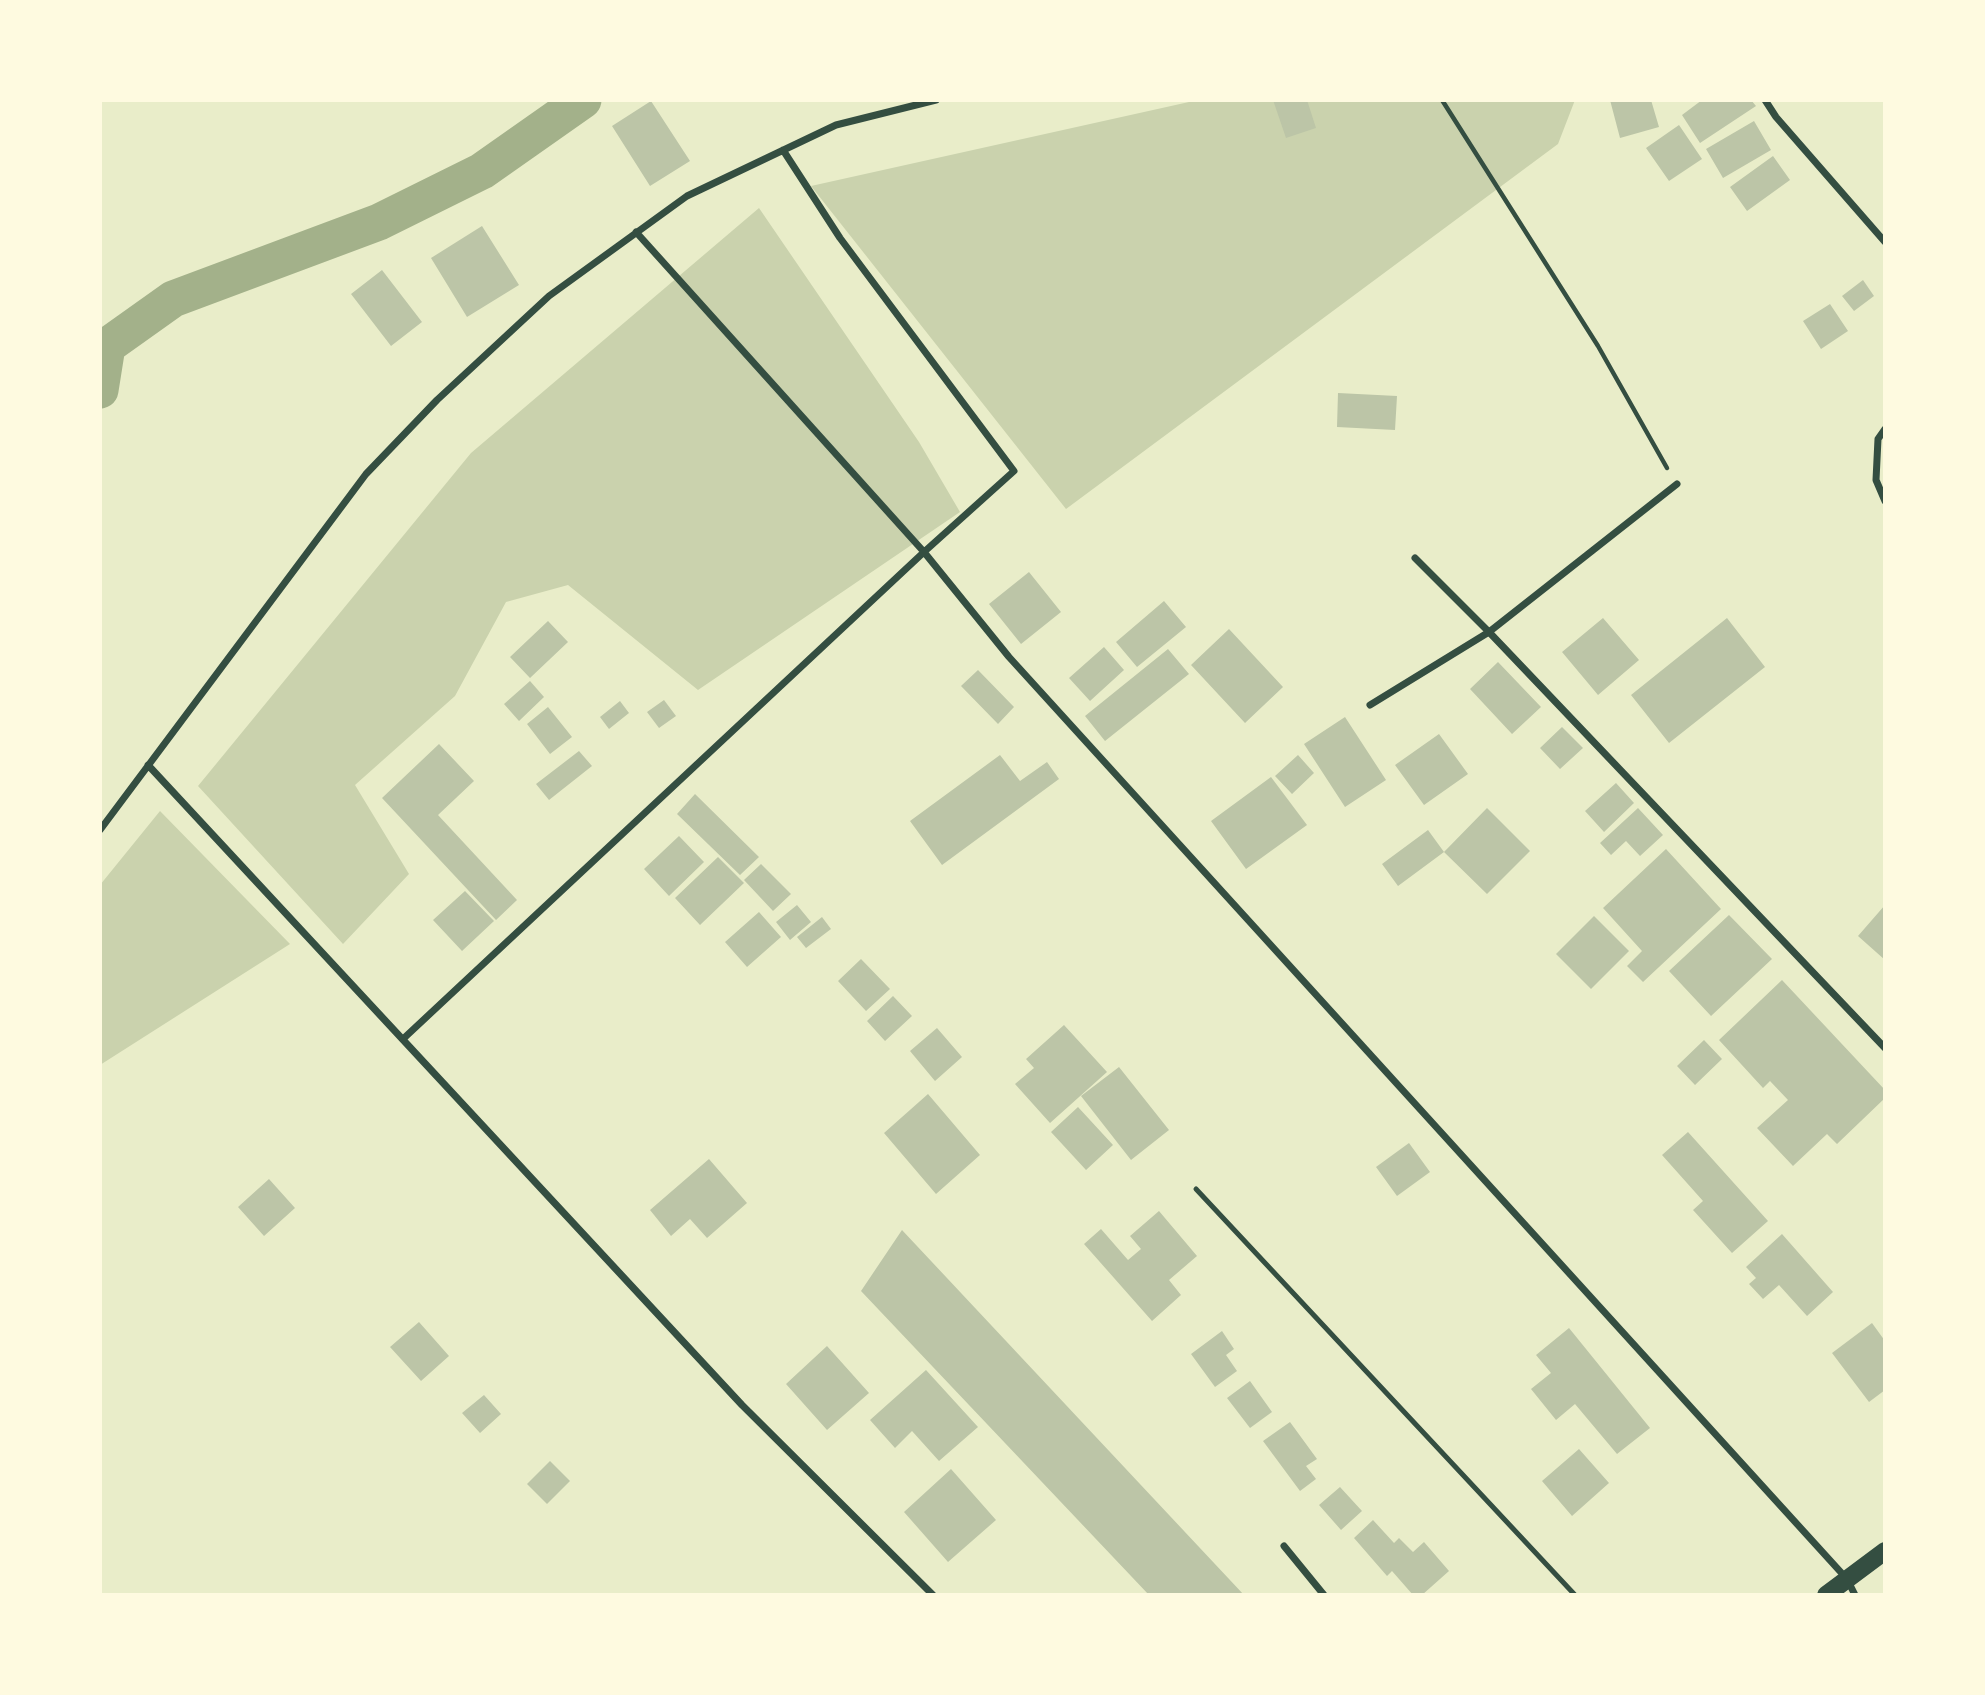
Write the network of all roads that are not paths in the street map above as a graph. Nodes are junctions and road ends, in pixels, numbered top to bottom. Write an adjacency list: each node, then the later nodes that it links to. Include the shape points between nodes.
1 (936, 100): 3 (street, via 836,125)
2 (1765, 100): 5 (street)
3 (783, 150): 4 (street, via 687,196); 9 (street, via 840,238 1014,471)
4 (636, 232): 9 (street); 13 (street, via 548,296 366,474)
5 (1885, 242)
6 (1885, 429): 8 (street, via 1878,439 1876,480)
7 (1676, 484): 11 (street)
8 (1885, 501)
9 (924, 552): 15 (street); 20 (street, via 1009,657)
10 (1415, 558): 11 (street)
11 (1489, 632): 12 (street); 16 (street)
12 (1370, 705)
13 (148, 765): 14 (street); 15 (street)
14 (100, 830)
15 (403, 1039): 21 (street, via 742,1405)
16 (1885, 1048)
17 (1196, 1189): 23 (lane)
18 (1284, 1546): 22 (street)
19 (1885, 1551): 20 (main road)
20 (1851, 1587): 24 (main road)
21 (933, 1595)
22 (1324, 1595)
23 (1575, 1595)
24 (1826, 1595)

